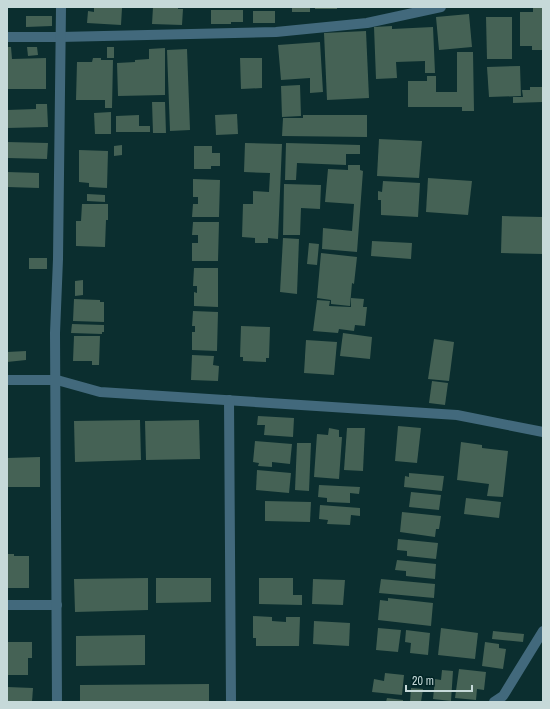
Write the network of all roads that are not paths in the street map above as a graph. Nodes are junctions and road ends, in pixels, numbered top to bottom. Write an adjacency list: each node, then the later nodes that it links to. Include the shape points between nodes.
1 (61, 7): 4 (street)
2 (441, 7): 4 (street, via 367,23 276,32)
3 (7, 37): 4 (street)
4 (60, 37): 6 (street)
5 (7, 380): 6 (street)
6 (56, 380): 7 (street, via 100,392); 10 (street)
7 (229, 400): 8 (street, via 457,415); 13 (street)
8 (543, 432)
9 (7, 605): 10 (street)
10 (56, 605): 12 (street)
11 (543, 631): 14 (street, via 503,696)
12 (57, 702)
13 (231, 702)
14 (494, 702)

